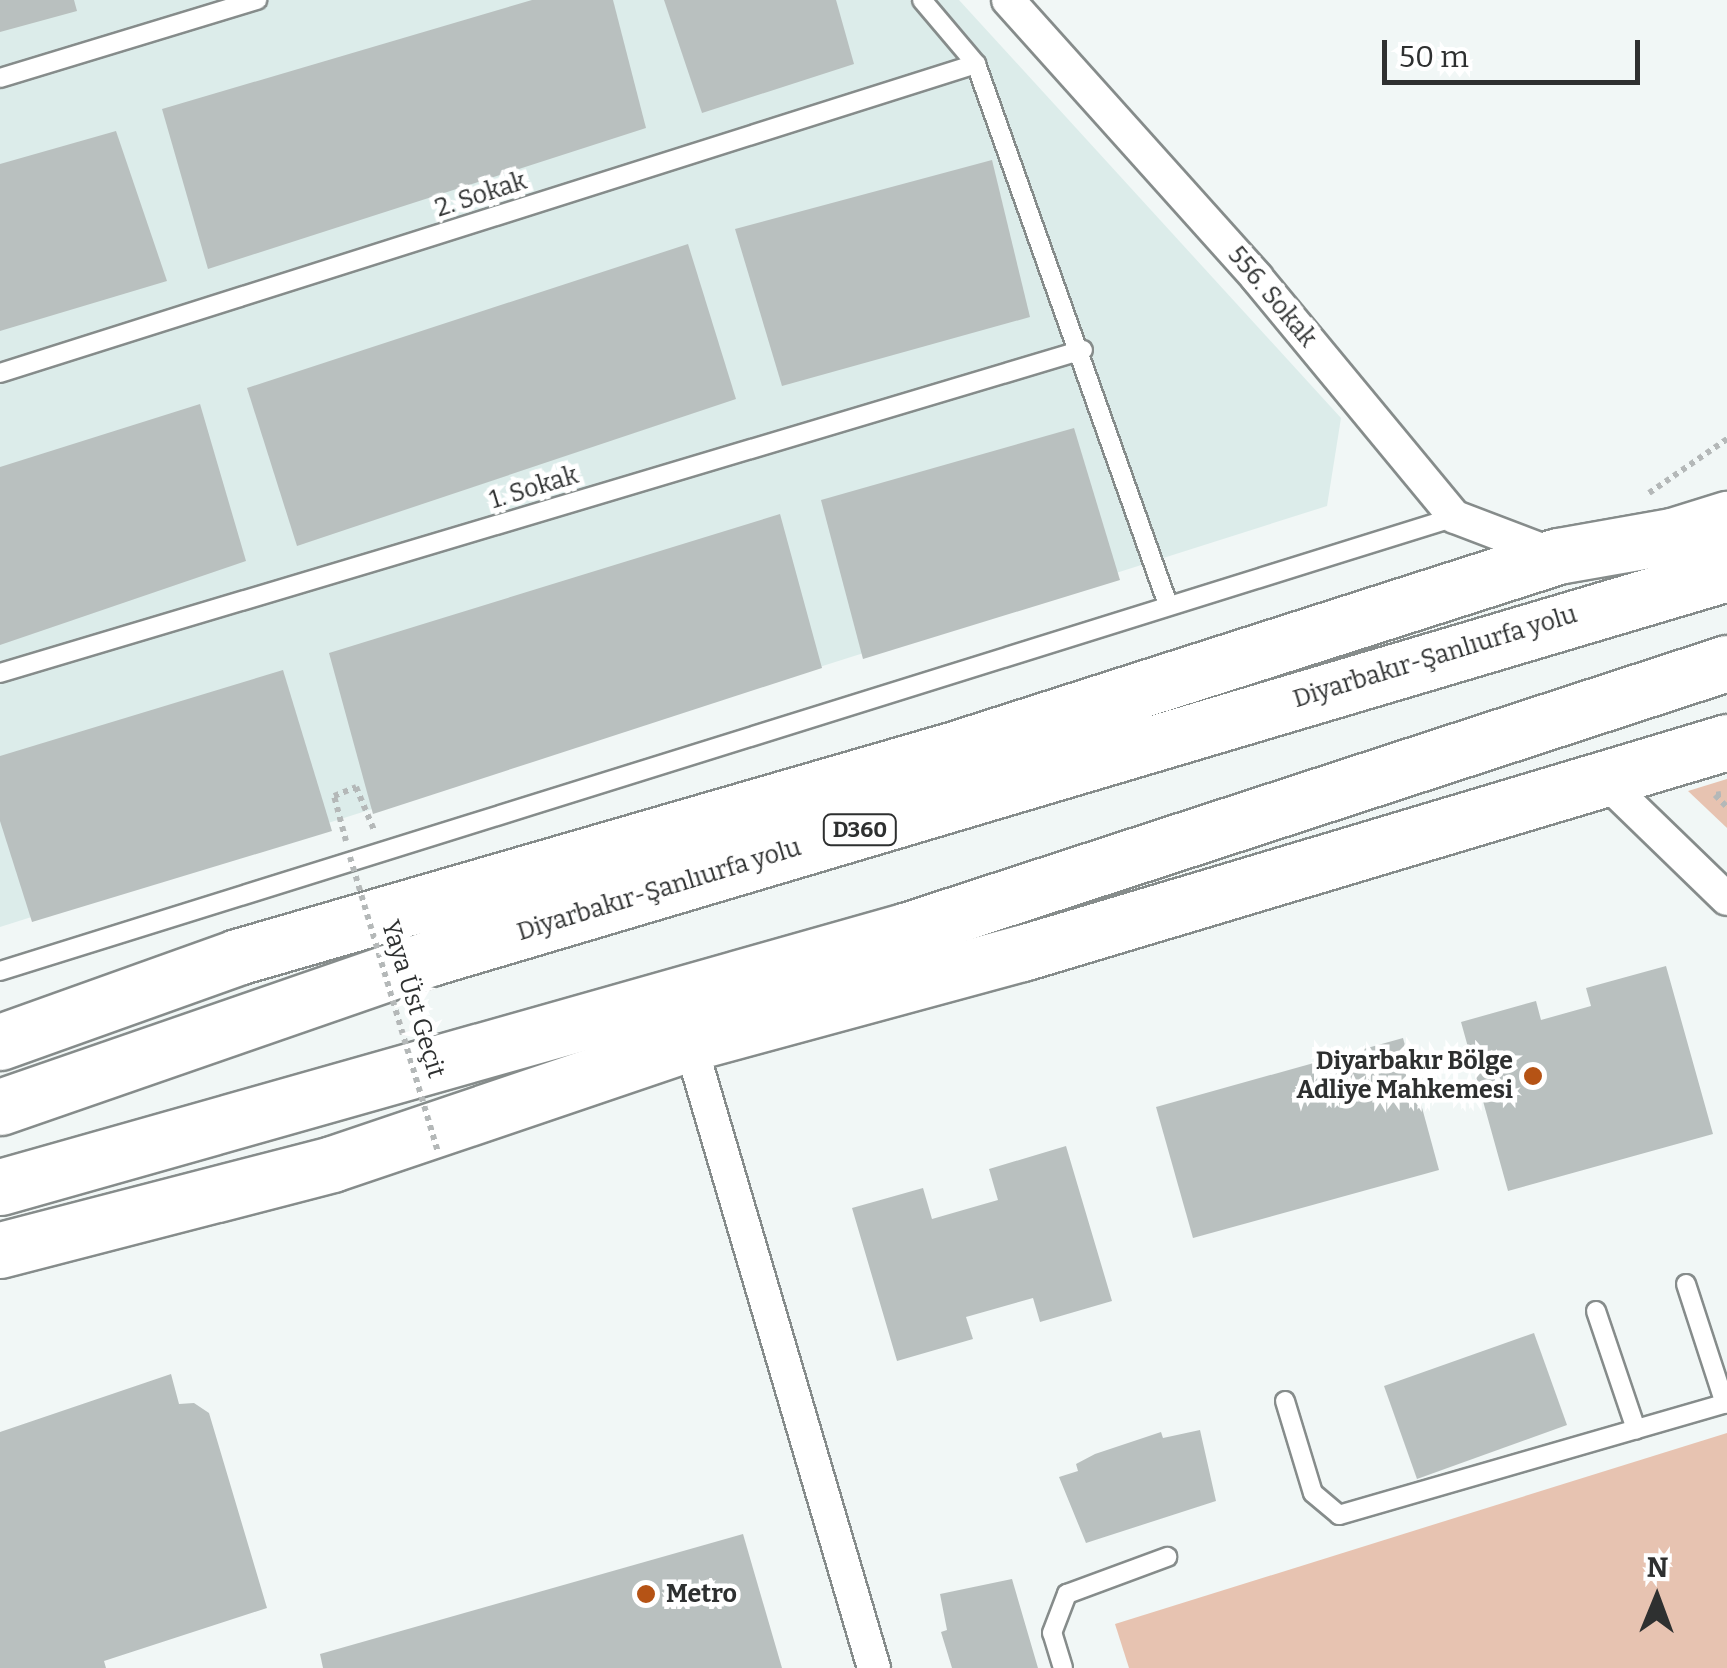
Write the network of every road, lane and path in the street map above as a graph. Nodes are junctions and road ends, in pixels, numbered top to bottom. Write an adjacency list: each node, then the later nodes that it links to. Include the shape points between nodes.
1 (256, 0): 5 (lane)
2 (922, 0): 4 (lane)
3 (1008, 0): 8 (street, 556. Sokak, via 1257,278)
4 (976, 64): 6 (lane); 7 (lane, 2. Sokak)
5 (0, 78)
6 (1083, 350): 12 (lane); 14 (lane, 1. Sokak)
7 (0, 373)
8 (1455, 518): 10 (street); 12 (lane)
9 (1727, 521): 10 (highway)
10 (1558, 556): 17 (highway)
11 (1727, 573): 24 (highway, Diyarbakır-Şanlıurfa yolu / D360)
12 (1167, 602): 21 (lane)
13 (1727, 663): 16 (highway)
14 (0, 674)
15 (1727, 742): 18 (highway)
16 (1474, 745): 23 (highway, via 1391,796); 31 (highway, via 908,930)
17 (952, 750): 24 (highway, via 738,836); 26 (highway, via 238,957)
18 (1599, 775): 22 (street); 23 (highway)
19 (1727, 792): 20 (path, via 1715,796)
20 (1727, 807)
21 (383, 852): 25 (lane); 30 (path, Yaya Üst Geçit, bridge, via 356,787 334,796)
22 (1727, 899)
23 (1160, 910): 27 (highway)
24 (584, 913): 29 (highway, Diyarbakır-Şanlıurfa yolu / D360, via 430,958)
25 (0, 971)
26 (0, 1042)
27 (690, 1042): 28 (highway); 39 (street)
28 (524, 1095): 31 (highway, via 193,1160); 32 (highway, via 332,1164)
29 (0, 1107)
30 (438, 1153)
31 (0, 1187)
32 (0, 1250)
33 (1686, 1284): 36 (lane)
34 (1596, 1311): 37 (lane)
35 (1284, 1400): 37 (lane, via 1313,1493 1340,1515)
36 (1726, 1403): 37 (lane)
37 (1636, 1430)
38 (1167, 1557): 40 (lane, via 1067,1594 1052,1634)
39 (874, 1668)
40 (1062, 1668)

